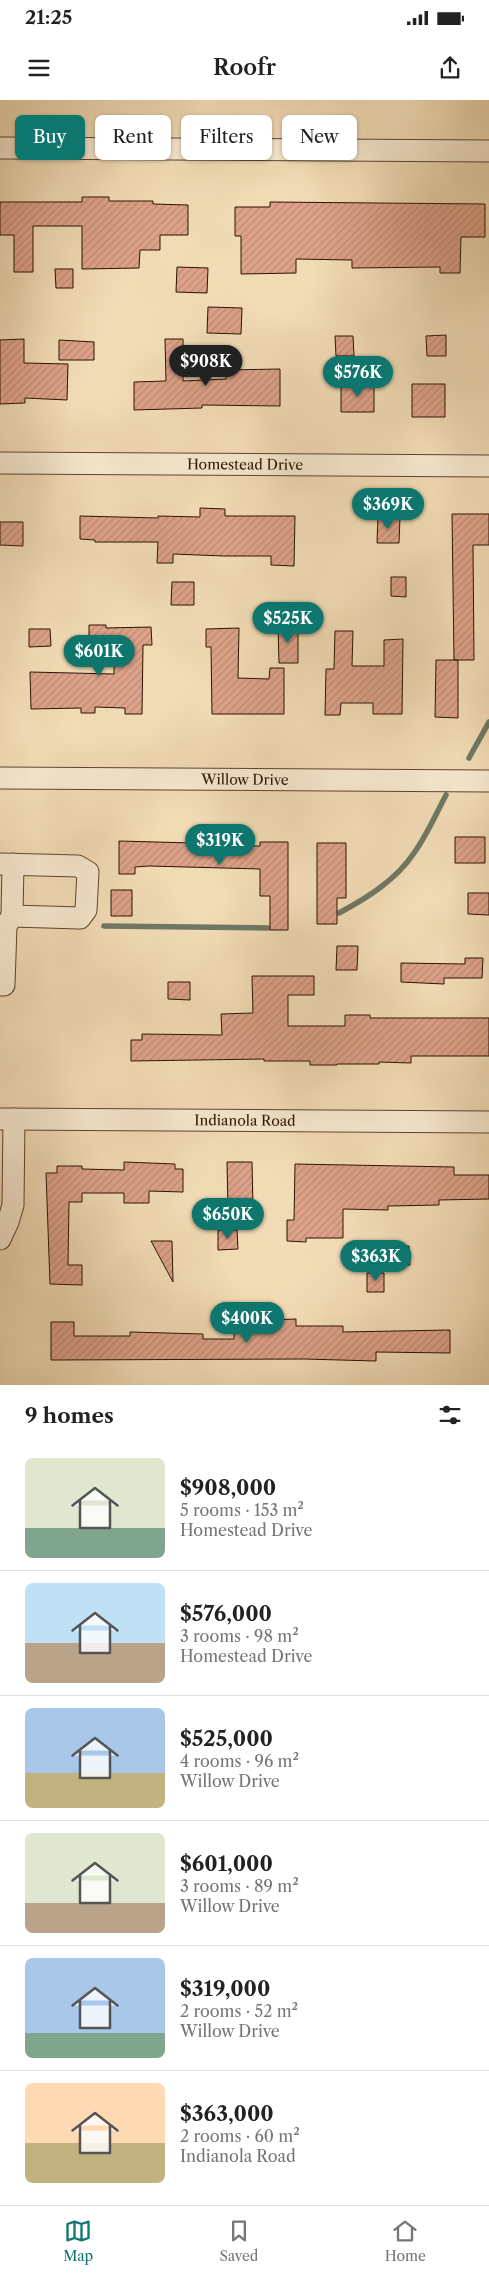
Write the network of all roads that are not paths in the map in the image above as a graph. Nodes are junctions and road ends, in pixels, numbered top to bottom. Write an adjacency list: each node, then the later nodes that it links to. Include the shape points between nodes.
1 (0, 148): 2 (street)
2 (489, 151)
3 (0, 463): 4 (street, Homestead Drive)
4 (489, 466)
5 (0, 778): 6 (street, Willow Drive)
6 (489, 781)
7 (6, 864): 8 (street); 8 (street, via 78,866 88,872 86,910 80,918)
8 (12, 916): 9 (street, via 6,926 4,985)
9 (0, 985)
10 (7, 1119): 11 (street, Indianola Road); 12 (street)
11 (489, 1122)
12 (7, 1167): 13 (street, via 13,1205)
13 (0, 1239)

